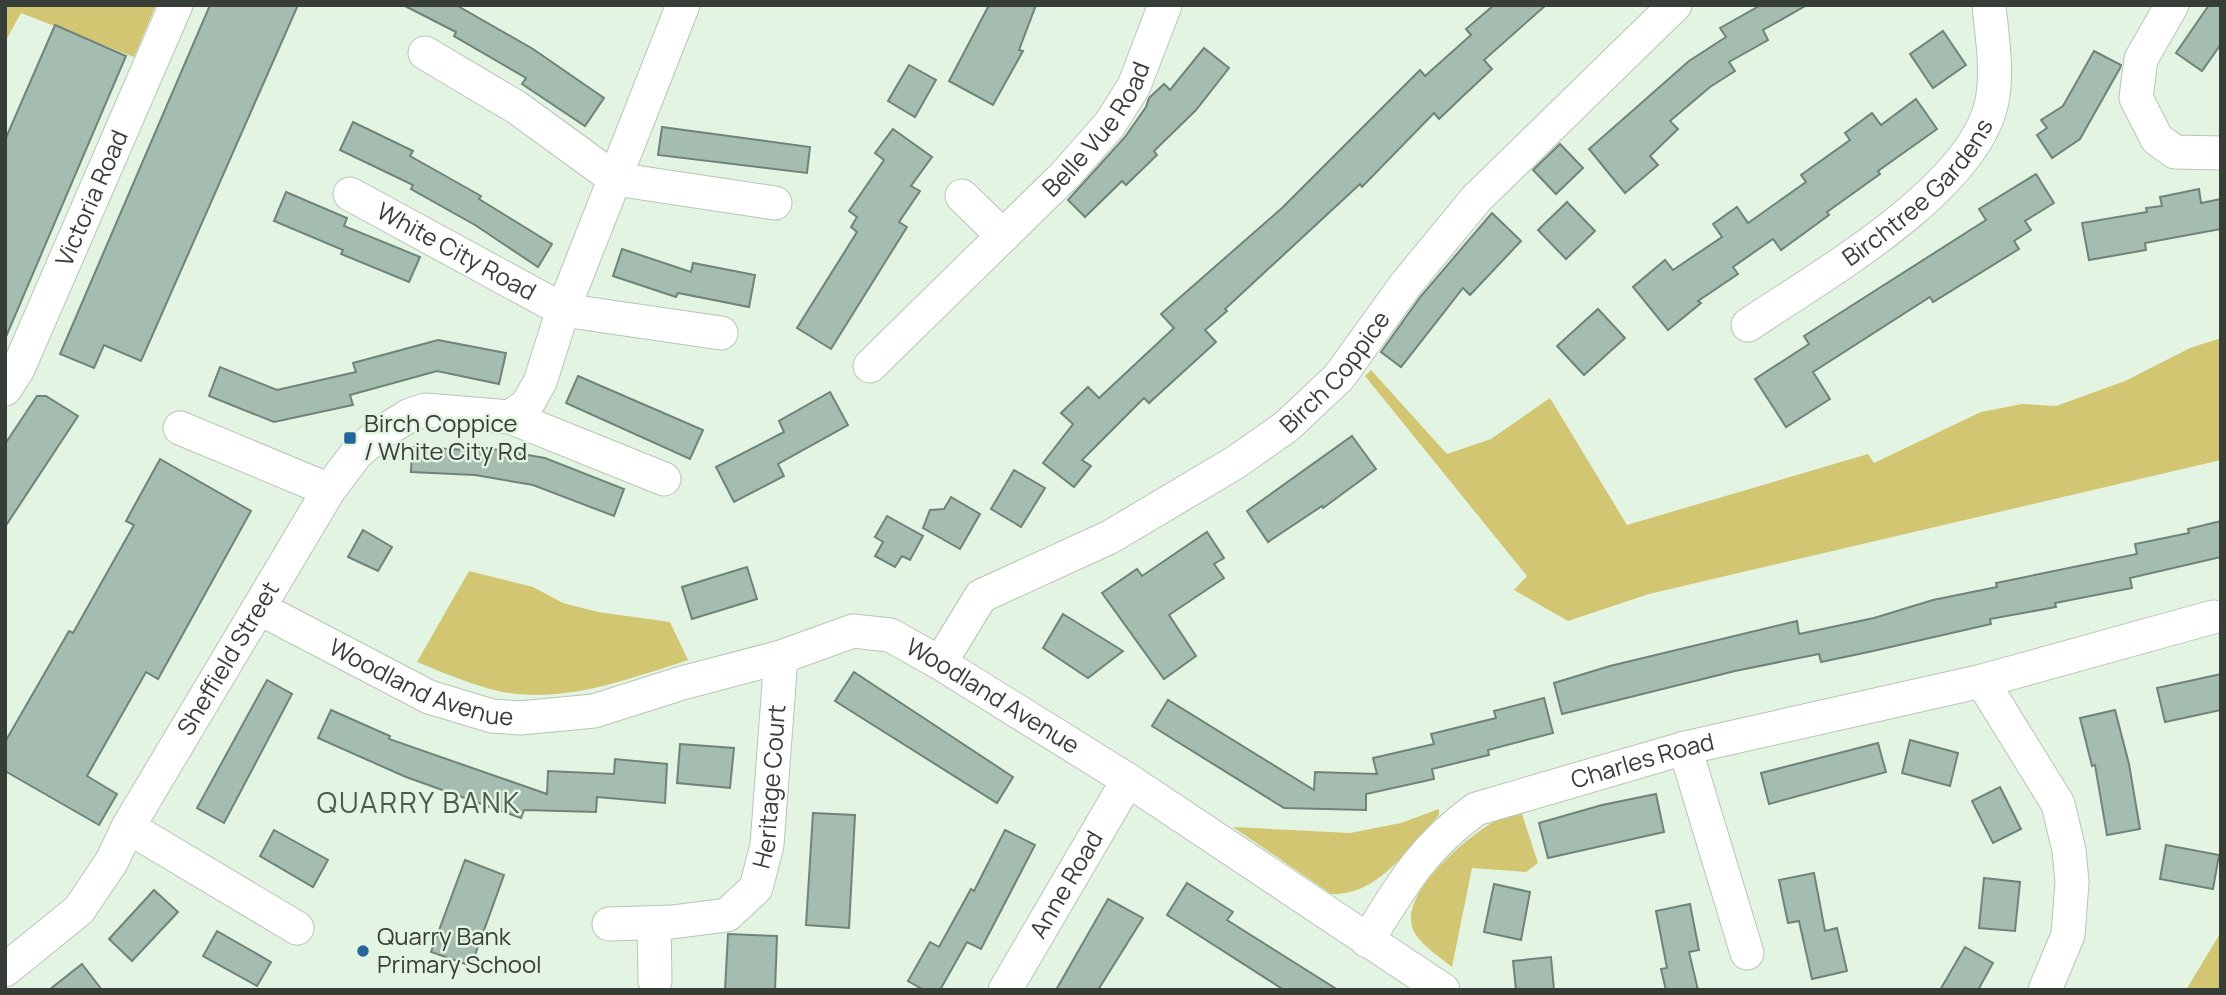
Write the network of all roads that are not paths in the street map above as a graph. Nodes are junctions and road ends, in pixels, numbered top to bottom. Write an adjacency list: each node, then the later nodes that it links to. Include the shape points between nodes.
1 (176, 5): 18 (street, Victoria Road, via 18,369)
2 (684, 5): 9 (street, White City Road)
3 (1165, 5): 13 (street, Belle Vue Road, via 1134,86 1110,124)
4 (1675, 5): 26 (street, Birch Coppice, via 1476,199 1406,284 1339,377 1287,426 1110,537 981,596)
5 (1989, 5): 15 (street, Birchtree Gardens, via 1994,74 1991,103 1969,152 1907,215)
6 (2172, 5): 8 (street, via 2141,59 2136,98 2157,139 2175,152)
7 (425, 53): 9 (street, via 516,107)
8 (2221, 153)
9 (615, 179): 12 (street); 14 (street, White City Road)
10 (350, 194): 14 (street, White City Road)
11 (962, 196): 13 (street)
12 (775, 203)
13 (1003, 236): 17 (street, Belle Vue Road)
14 (563, 310): 16 (street, White City Road); 19 (street, White City Road, via 540,382 527,405)
15 (1748, 325)
16 (721, 333)
17 (870, 366)
18 (5, 389)
19 (510, 417): 21 (street); 22 (street, via 425,410 410,415 356,454)
20 (180, 428): 22 (street)
21 (664, 480)
22 (329, 489): 23 (street, Sheffield Street)
23 (259, 608): 25 (street, Woodland Avenue, via 392,680 492,716 594,711); 30 (street, Sheffield Street)
24 (2213, 617): 27 (street, Charles Road)
25 (781, 657): 26 (street, Woodland Avenue, via 853,631 890,635); 31 (street, Heritage Court, via 767,845 756,888 727,915)
26 (940, 663): 29 (street, Woodland Avenue)
27 (1982, 681): 28 (street, Charles Road); 40 (street, via 2058,804 2070,850 2068,935)
28 (1685, 748): 34 (street, Charles Road, via 1476,809 1420,858); 35 (street)
29 (1128, 780): 34 (street, Woodland Avenue); 38 (street, Anne Road)
30 (128, 827): 33 (street); 36 (street, Sheffield Street, via 112,861 79,910)
31 (654, 923): 32 (street, Heritage Court); 37 (street)
32 (609, 924)
33 (297, 928)
34 (1367, 941): 39 (street, Woodland Avenue)
35 (1747, 953)
36 (5, 970)
37 (655, 981)
38 (1005, 990)
39 (1443, 990)
40 (2045, 990)

